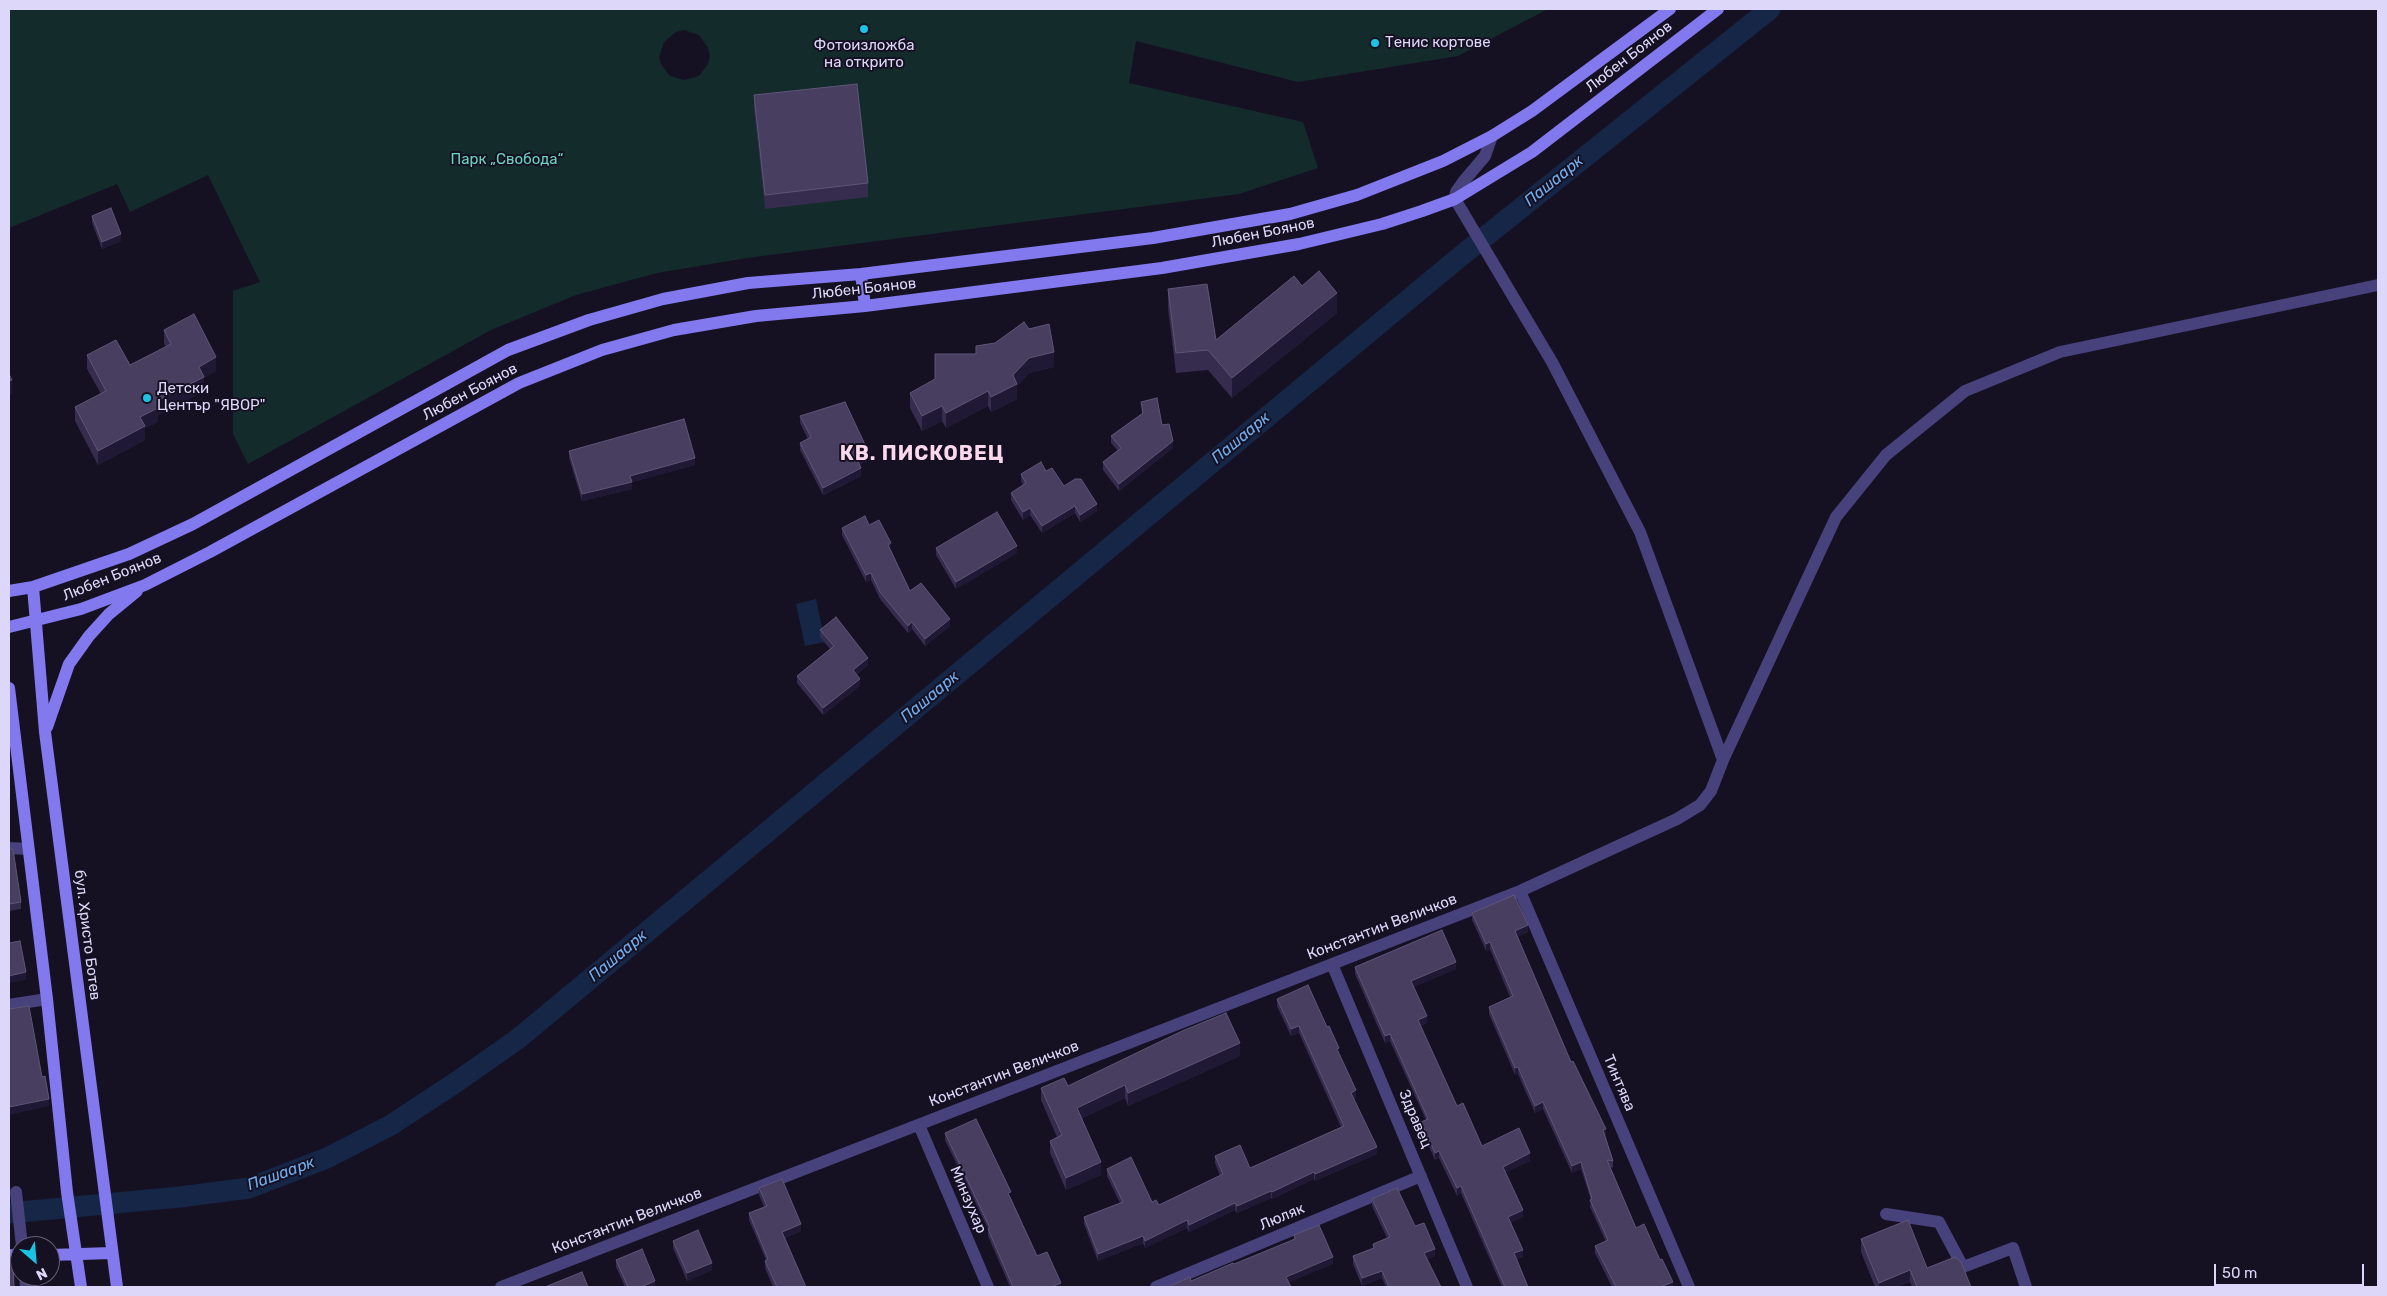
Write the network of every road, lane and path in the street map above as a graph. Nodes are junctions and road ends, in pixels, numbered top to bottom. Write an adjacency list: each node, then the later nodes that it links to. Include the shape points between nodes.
1 (1670, 9): 3 (street, Любен Боянов, via 1532,111)
2 (1718, 9): 4 (street, Любен Боянов, via 1532,152)
3 (1492, 136): 4 (street, via 1485,156); 5 (street, Любен Боянов, via 1401,179 1290,214 1153,238)
4 (1454, 199): 7 (street, Любен Боянов, via 1382,224 1289,246 1162,268); 16 (street, via 1552,362 1640,532)
5 (861, 274): 7 (street); 9 (street, Любен Боянов, via 748,283 663,299 589,320 508,350 193,524 129,554)
6 (2378, 285): 16 (street, Константин Величков, via 2060,352 1965,391 1886,455 1836,517)
7 (865, 306): 8 (street, Любен Боянов, via 747,318 674,330 602,350 519,383)
8 (145, 585): 11 (street, Любен Боянов); 14 (street, via 109,614 68,664)
9 (33, 587): 10 (street, Любен Боянов); 11 (street, бул. Христо Ботев)
10 (9, 592)
11 (35, 622): 12 (street, Любен Боянов); 14 (street, бул. Христо Ботев)
12 (9, 627)
13 (9, 688): 15 (street)
14 (45, 732): 28 (street, бул. Христо Ботев)
15 (12, 736): 18 (street)
16 (1723, 760): 19 (street, Константин Величков, via 1712,791 1700,805 1677,819)
17 (9, 848): 18 (street)
18 (28, 849): 21 (street)
19 (1520, 891): 20 (street, Константин Величков); 37 (street, Тинтява)
20 (1332, 964): 23 (street, Константин Величков); 24 (street, Здравец)
21 (47, 999): 22 (street); 29 (street)
22 (9, 1005)
23 (919, 1125): 33 (street, Константин Величков); 34 (street, Минзухар)
24 (1421, 1176): 35 (street, Люляк); 36 (street, Здравец)
25 (16, 1195): 27 (street)
26 (1886, 1214): 38 (street, via 1939,1222 1963,1267 2012,1248)
27 (20, 1236)
28 (110, 1247): 29 (street); 32 (street, бул. Христо Ботев)
29 (75, 1249): 30 (street); 31 (street)
30 (60, 1253)
31 (81, 1287)
32 (117, 1287)
33 (501, 1287)
34 (988, 1287)
35 (1156, 1287)
36 (1467, 1287)
37 (1688, 1287)
38 (2026, 1287)

